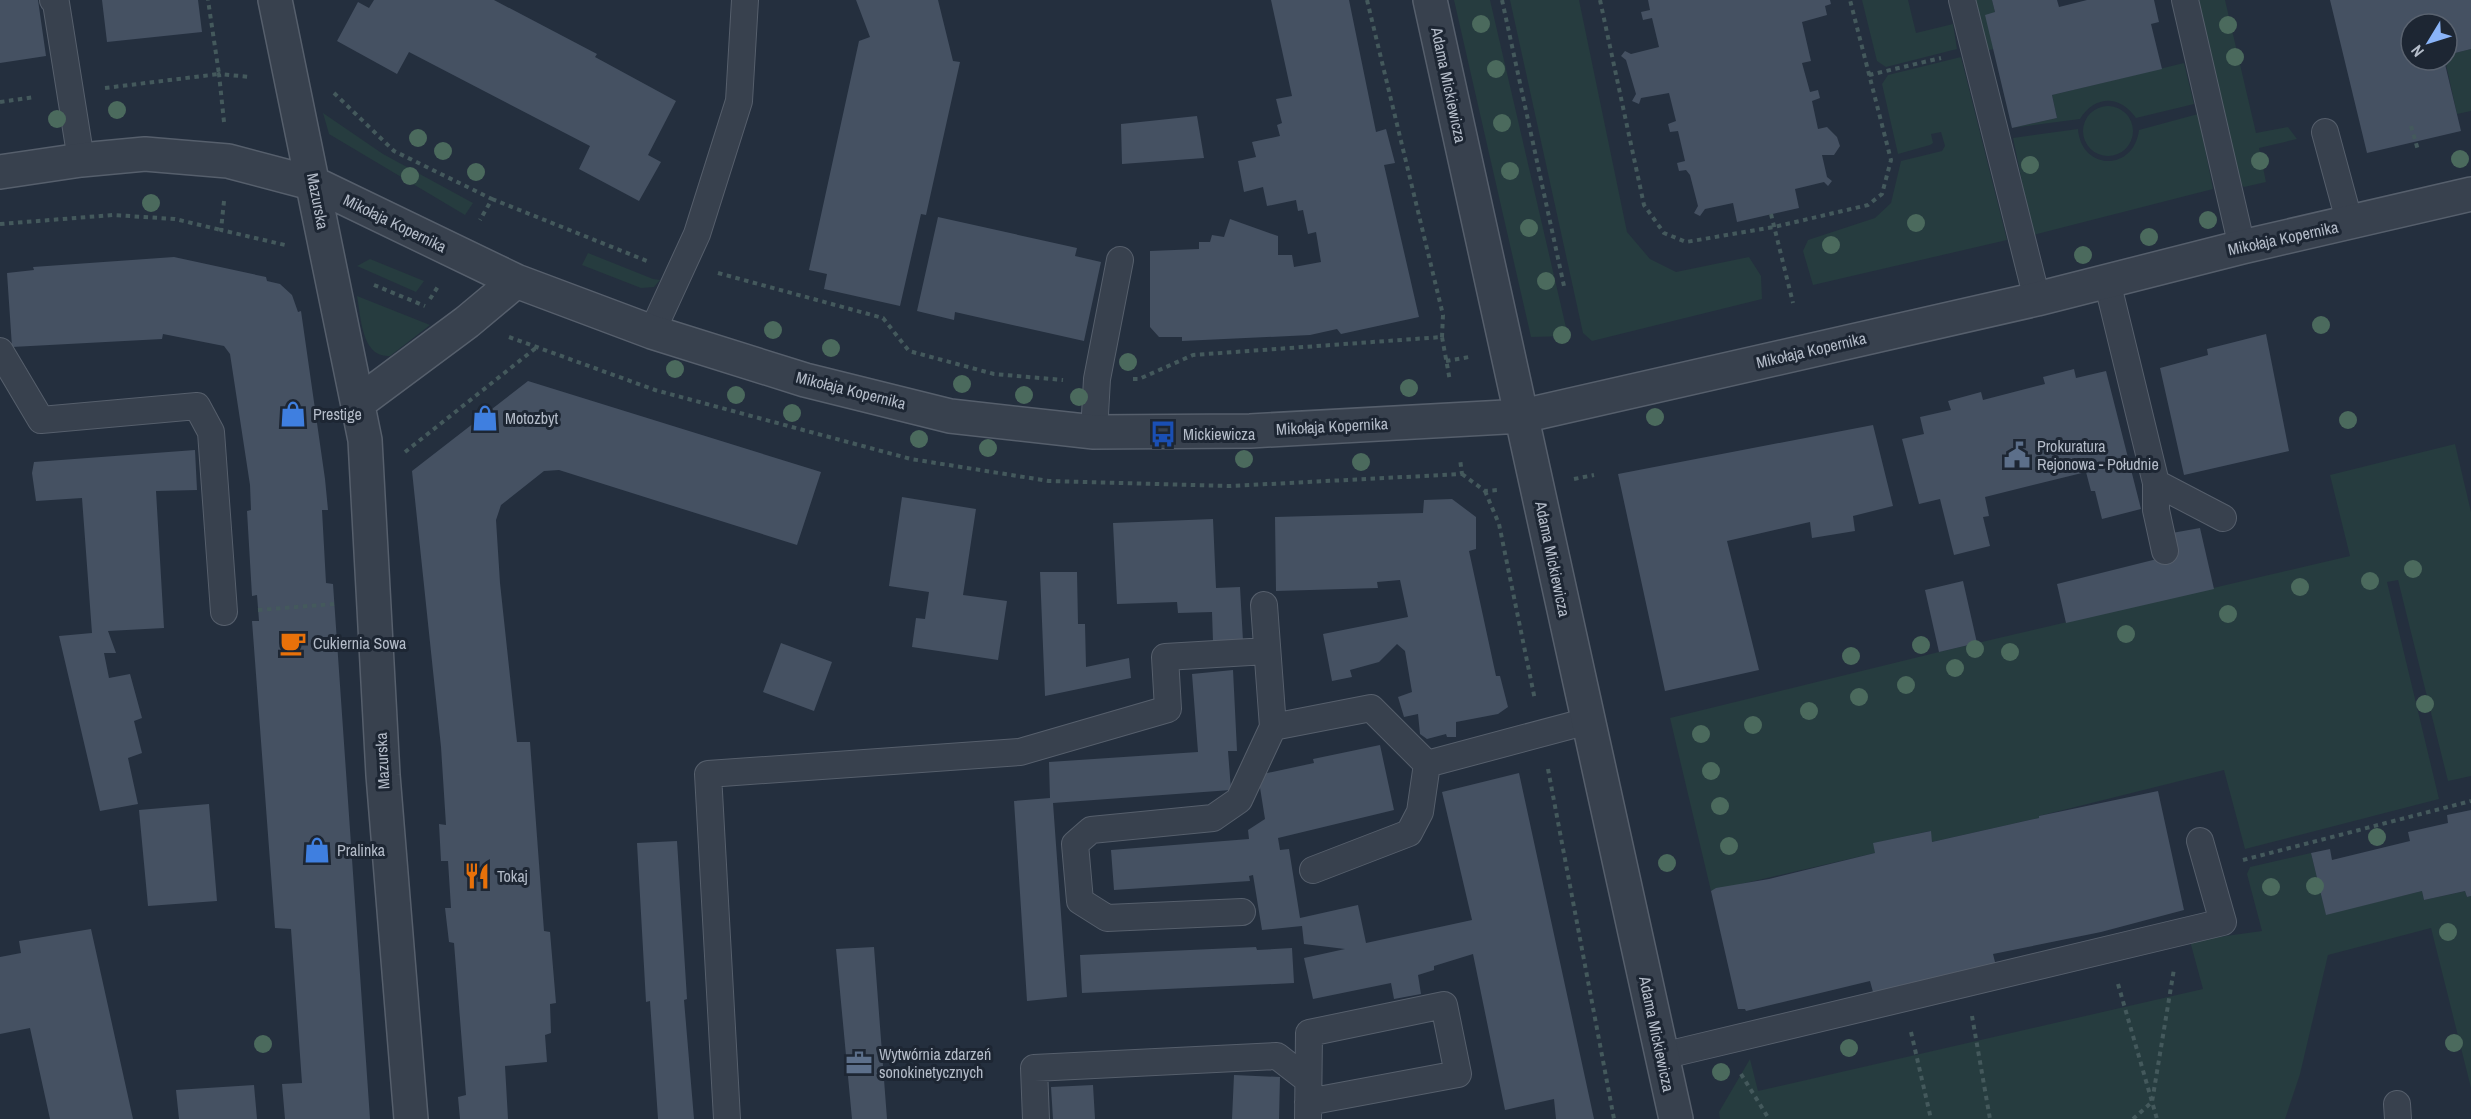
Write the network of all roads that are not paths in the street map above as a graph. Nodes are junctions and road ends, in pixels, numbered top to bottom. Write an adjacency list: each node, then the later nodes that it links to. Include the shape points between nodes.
1 (53, 0): 8 (lane)
2 (275, 0): 10 (street, Mazurska)
3 (745, 0): 18 (lane, via 739,101 697,234)
4 (1430, 0): 21 (street, Adama Mickiewicza)
5 (1962, 0): 17 (lane)
6 (2185, 0): 13 (lane)
7 (2325, 132): 12 (lane)
8 (81, 160): 9 (street, Mikołaja Kopernika); 10 (street, Mikołaja Kopernika, via 145,154 228,161)
9 (0, 172)
10 (315, 184): 15 (street, Mikołaja Kopernika); 20 (street, Mazurska)
11 (2471, 194): 12 (street, Mikołaja Kopernika)
12 (2350, 224): 13 (street, Mikołaja Kopernika)
13 (2242, 247): 16 (street, Mikołaja Kopernika)
14 (1120, 260): 22 (lane, via 1098,379)
15 (516, 281): 18 (street, Mikołaja Kopernika); 20 (street)
16 (2107, 281): 17 (street, Mikołaja Kopernika); 23 (lane)
17 (2037, 299): 21 (street, Mikołaja Kopernika)
18 (652, 332): 22 (street, Mikołaja Kopernika, via 805,380 950,416)
19 (0, 351): 27 (lane, via 41,420 197,406 211,432)
20 (358, 403): 37 (street, Mazurska, via 365,440 383,775)
21 (1523, 416): 22 (street, Mikołaja Kopernika, via 1250,431); 29 (street, Adama Mickiewicza)
22 (1094, 432)
23 (2156, 483): 24 (lane); 25 (lane, via 2156,510)
24 (2223, 518)
25 (2165, 551)
26 (1264, 604): 28 (lane)
27 (224, 612)
28 (1267, 651): 30 (lane); 38 (lane, via 1165,657 1168,709 1020,752 708,774)
29 (1588, 721): 31 (lane); 35 (street, Adama Mickiewicza)
30 (1273, 727): 31 (lane, via 1371,708); 34 (lane, via 1239,800 1213,818 1090,830 1076,844 1080,901 1107,918)
31 (1427, 764): 33 (lane, via 1420,812 1409,833)
32 (2200, 841): 35 (lane, via 2223,922)
33 (1313, 870)
34 (1242, 912)
35 (1662, 1056): 40 (street, Adama Mickiewicza)
36 (1308, 1100): 36 (lane, via 1309,1034 1444,1005 1458,1074); 39 (lane, via 1277,1056 1034,1068)
37 (411, 1119)
38 (727, 1119)
39 (1036, 1119)
40 (1676, 1119)

